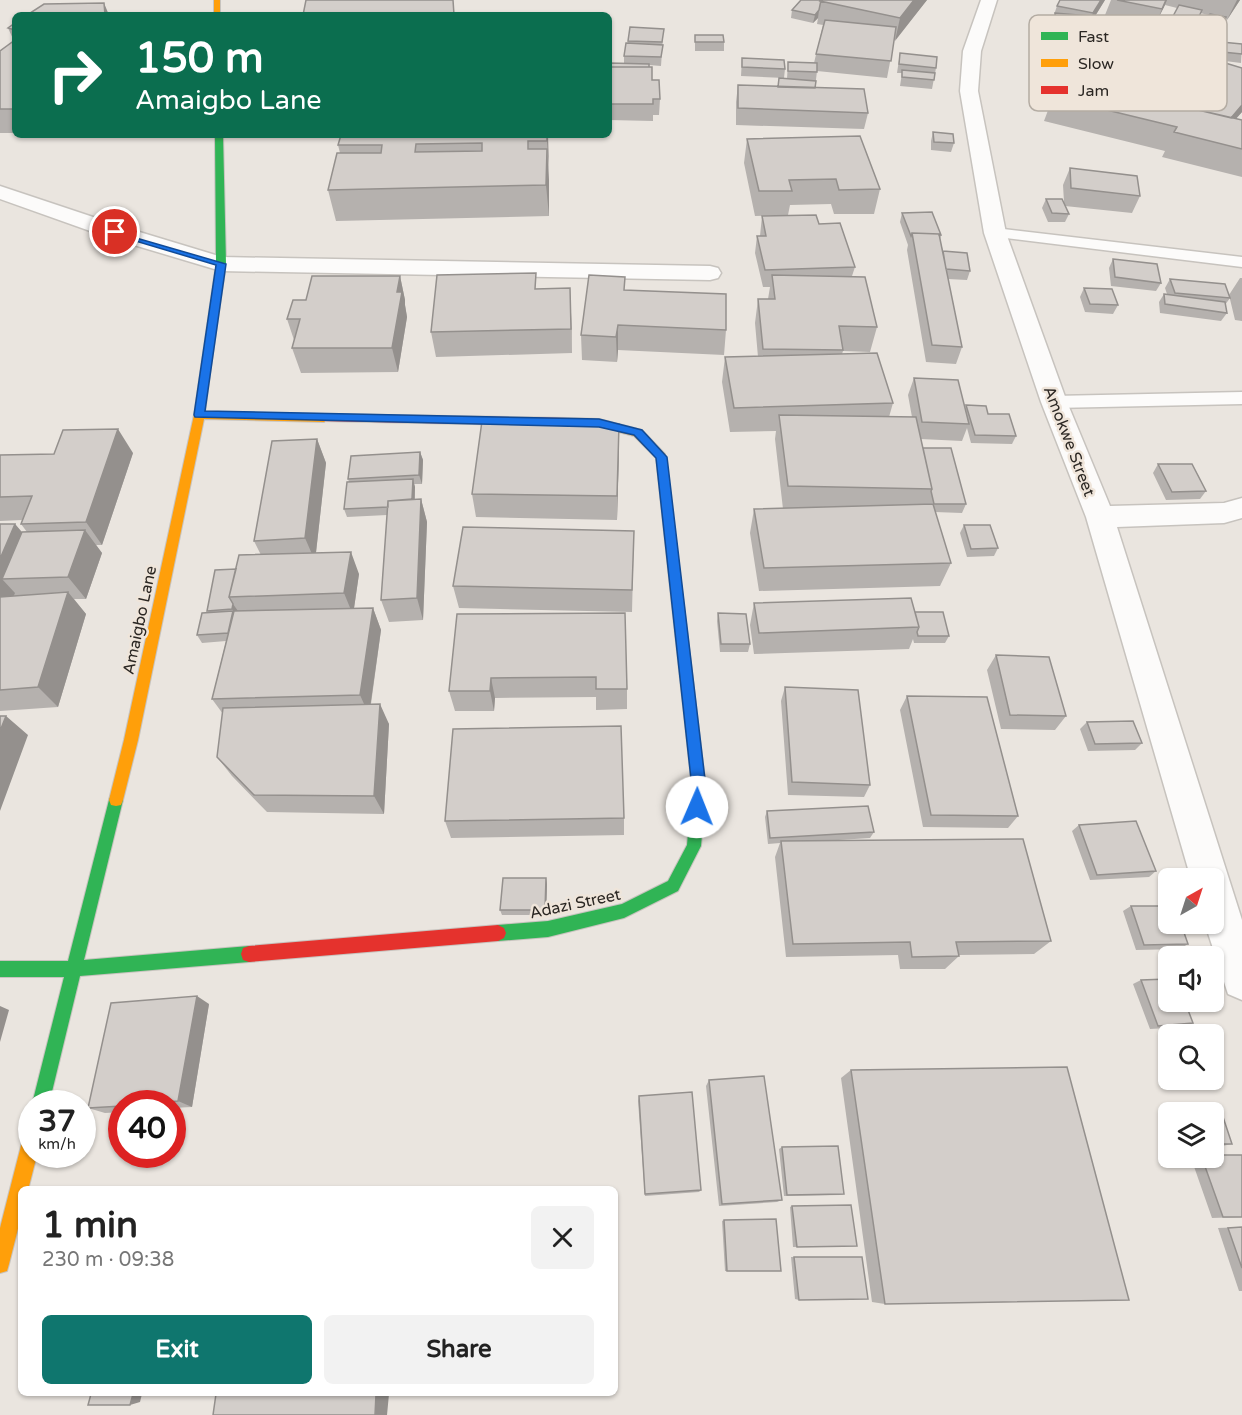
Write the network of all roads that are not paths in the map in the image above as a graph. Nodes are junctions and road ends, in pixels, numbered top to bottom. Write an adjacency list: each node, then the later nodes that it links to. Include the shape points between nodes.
1 (989, 0): 4 (street, Amokwe Street, via 972,51 969,92)
2 (219, 138): 6 (street, Amaigbo Lane)
3 (0, 192): 6 (street)
4 (995, 233): 5 (lane); 9 (street, Amokwe Street)
5 (1242, 262)
6 (221, 264): 7 (street); 10 (street, Amaigbo Lane)
7 (710, 273)
8 (1242, 398): 9 (lane)
9 (1054, 402): 12 (street, Amokwe Street)
10 (199, 415): 16 (street, Amaigbo Lane, via 130,740); 16 (street, Adazi Street, via 599,423 638,433 662,457 699,788 694,846 673,886 624,911 548,929)
11 (1242, 508): 12 (street, via 1224,513)
12 (1100, 517): 13 (street, Amokwe Street)
13 (1206, 868)
14 (1224, 923): 17 (street)
15 (0, 969): 16 (street, Adazi Street)
16 (74, 969): 18 (street, Amaigbo Lane)
17 (1242, 980)
18 (44, 1090)
19 (24, 1168): 20 (street)
20 (20, 1186)
21 (18, 1193): 22 (street)
22 (0, 1264)

